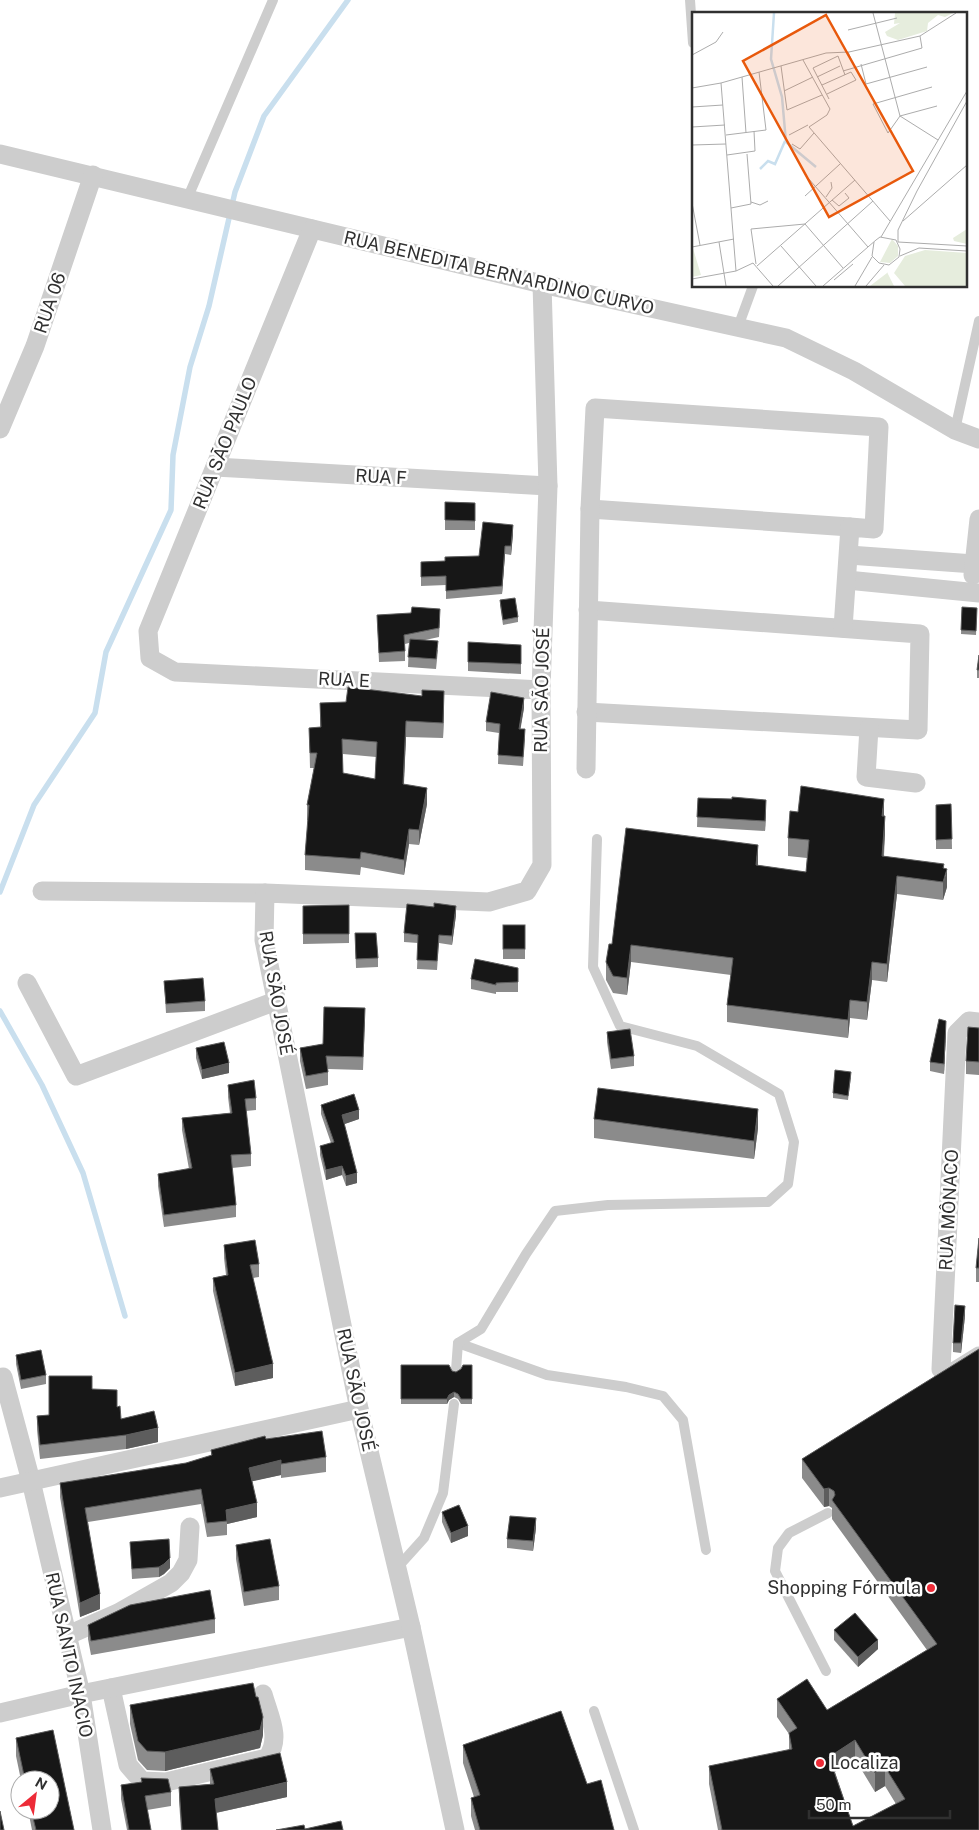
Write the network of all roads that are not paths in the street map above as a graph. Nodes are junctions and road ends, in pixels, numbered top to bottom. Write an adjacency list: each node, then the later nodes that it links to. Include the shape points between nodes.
1 (273, 0): 6 (lane)
2 (690, 0): 3 (lane)
3 (692, 29)
4 (0, 154): 5 (street, RUA BENEDITA BERNARDINO CURVO)
5 (93, 175): 6 (street, RUA BENEDITA BERNARDINO CURVO); 12 (street, RUA 06, via 35,346)
6 (188, 198): 7 (street, RUA BENEDITA BERNARDINO CURVO)
7 (312, 229): 8 (street, RUA BENEDITA BERNARDINO CURVO); 15 (street, RUA SÃO PAULO)
8 (542, 284): 11 (street, RUA BENEDITA BERNARDINO CURVO); 16 (street, RUA SÃO JOSÉ)
9 (752, 288): 11 (lane)
10 (979, 321): 13 (lane)
11 (738, 327): 13 (street, RUA BENEDITA BERNARDINO CURVO, via 786,338 854,370)
12 (0, 430)
13 (955, 430): 14 (street, RUA BENEDITA BERNARDINO CURVO)
14 (979, 439)
15 (215, 467): 16 (street, RUA F); 26 (street, RUA SÃO PAULO, via 148,631)
16 (548, 486): 27 (street, RUA SÃO JOSÉ)
17 (590, 509): 19 (street); 19 (street, via 595,408 879,427 874,529); 24 (street)
18 (979, 519): 21 (street)
19 (850, 527): 20 (street)
20 (849, 555): 21 (street); 22 (street)
21 (974, 564): 23 (street)
22 (846, 580): 23 (street); 25 (street)
23 (976, 592)
24 (588, 610): 25 (street); 28 (street)
25 (843, 628): 29 (street, via 920,634 918,730)
26 (150, 658): 27 (street, RUA E, via 175,672)
27 (541, 690): 34 (street, RUA SÃO JOSÉ, via 542,865 527,890 489,902)
28 (586, 712): 29 (street); 30 (street)
29 (869, 728): 31 (street, via 866,777)
30 (586, 769)
31 (916, 783)
32 (597, 839): 38 (lane, via 593,967 620,1026 697,1046 780,1094 794,1142 788,1184 768,1202 608,1206 555,1211 481,1329)
33 (42, 891): 34 (street)
34 (265, 893): 36 (street, RUA SÃO JOSÉ, via 264,940)
35 (26, 983): 36 (street, via 76,1076)
36 (276, 1001): 43 (street, RUA SÃO JOSÉ)
37 (979, 1022): 39 (street, RUA MÔNACO, via 969,1021 957,1033 941,1369 950,1374)
38 (458, 1343): 40 (lane); 48 (lane, via 548,1375 663,1396 683,1420)
39 (979, 1356)
40 (456, 1370)
41 (3, 1376): 44 (street, RUA SANTO INACIO)
42 (454, 1404): 49 (lane, via 443,1493 424,1538)
43 (360, 1409): 44 (street); 49 (street, RUA SÃO JOSÉ)
44 (31, 1481): 45 (street); 51 (street, RUA SANTO INACIO)
45 (0, 1488)
46 (828, 1513): 52 (lane, via 790,1533 778,1548 775,1571)
47 (190, 1527): 51 (street, via 188,1560 171,1583 118,1613)
48 (706, 1550)
49 (397, 1568): 50 (street, RUA SÃO JOSÉ)
50 (411, 1627): 53 (street); 59 (street, RUA SÃO JOSÉ)
51 (66, 1636): 54 (street, RUA SANTO INACIO)
52 (826, 1671)
53 (111, 1688): 54 (street); 55 (street, via 128,1765 142,1781 166,1782 267,1758 276,1739)
54 (80, 1694): 57 (street); 58 (street, RUA SANTO INACIO)
55 (262, 1694)
56 (594, 1711): 60 (lane)
57 (0, 1713)
58 (102, 1830)
59 (455, 1830)
60 (634, 1830)

